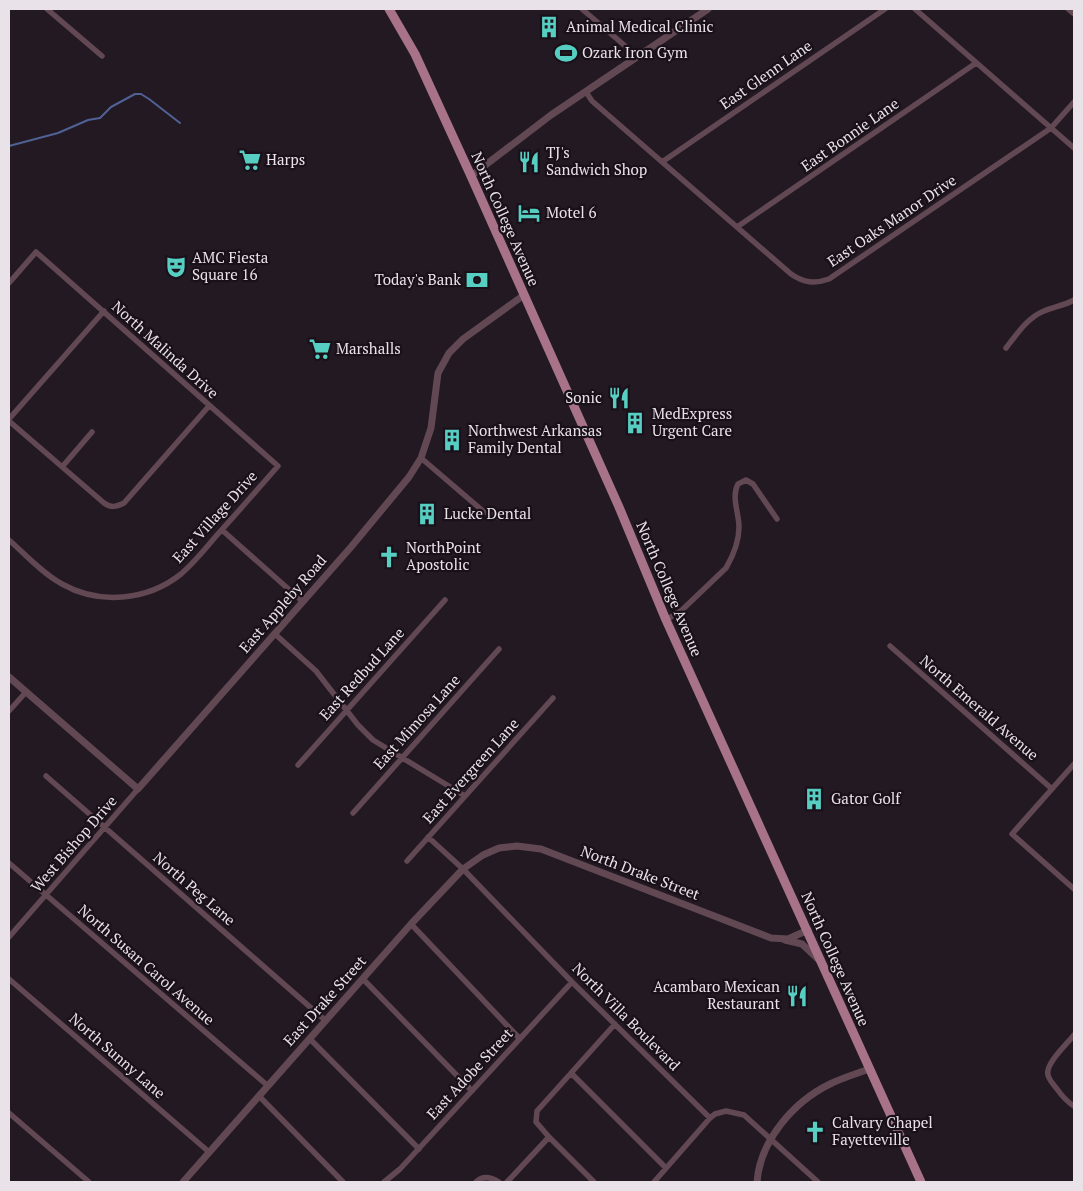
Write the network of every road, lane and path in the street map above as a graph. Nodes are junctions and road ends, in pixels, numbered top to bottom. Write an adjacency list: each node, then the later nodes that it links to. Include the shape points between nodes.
1 (47, 9): 9 (street)
2 (390, 9): 17 (main road, North College Avenue, via 415,54)
3 (582, 9): 10 (street)
4 (708, 9): 10 (street)
5 (885, 9): 16 (street, East Glenn Lane)
6 (915, 9): 11 (street)
7 (1068, 9): 8 (street)
8 (1074, 14)
9 (102, 56)
10 (638, 57): 12 (street)
11 (976, 63): 14 (street); 18 (street, East Bonnie Lane)
12 (586, 92): 16 (street, East Oaks Manor Drive, via 592,101); 17 (street)
13 (1074, 102): 14 (street, East Oaks Manor Drive)
14 (1051, 128): 15 (street); 18 (street, East Oaks Manor Drive, via 822,282 796,278)
15 (1074, 148)
16 (662, 162): 18 (street, East Oaks Manor Drive)
17 (471, 176): 20 (main road, North College Avenue)
18 (737, 227)
19 (9, 283): 22 (street, North Malinda Drive, via 36,252)
20 (524, 295): 27 (street, East Appleby Road, via 463,339 444,360 438,373 431,428); 36 (main road, North College Avenue)
21 (1074, 300): 23 (street, via 1031,319)
22 (104, 311): 24 (street, North Malinda Drive); 25 (street)
23 (1006, 348)
24 (209, 406): 28 (street, North Malinda Drive); 29 (street, via 124,503 116,507 104,503)
25 (9, 420): 29 (street)
26 (92, 432): 29 (street)
27 (421, 458): 30 (street, via 482,511); 35 (street, East Appleby Road, via 391,501)
28 (278, 466): 32 (street, East Village Drive)
29 (62, 467)
30 (500, 518)
31 (777, 519): 36 (street, via 753,484 746,480 738,484 735,494 739,526 731,559 726,568 682,610)
32 (222, 530): 33 (street, East Village Drive, via 190,566 171,581 152,591 128,597 98,596 62,584); 35 (street)
33 (9, 540)
34 (445, 600): 43 (street, East Redbud Lane)
35 (303, 602): 37 (street, East Appleby Road)
36 (666, 620): 61 (main road, North College Avenue)
37 (275, 634): 43 (street, via 316,672); 50 (street, East Appleby Road)
38 (890, 646): 49 (street, North Emerald Avenue)
39 (499, 648): 45 (street, East Mimosa Lane)
40 (9, 677): 41 (street)
41 (26, 692): 44 (street); 50 (street)
42 (553, 698): 51 (street, East Evergreen Lane)
43 (347, 710): 45 (street, via 366,734); 47 (street, East Redbud Lane)
44 (9, 711)
45 (401, 758): 51 (street); 52 (street, East Mimosa Lane)
46 (1074, 764): 49 (street)
47 (298, 765)
48 (46, 776): 53 (street, North Peg Lane)
49 (1052, 789): 58 (street, via 1012,834)
50 (138, 790): 53 (street, West Bishop Drive)
51 (465, 796): 54 (street, East Evergreen Lane)
52 (353, 813)
53 (105, 828): 59 (street, West Bishop Drive); 68 (street, North Peg Lane)
54 (428, 837): 55 (street, East Evergreen Lane); 57 (street, North Villa Boulevard)
55 (407, 861)
56 (9, 863): 59 (street, North Susan Carol Avenue)
57 (463, 869): 60 (street, East Drake Street); 63 (street, North Drake Street, via 499,848 532,847); 67 (street, North Villa Boulevard)
58 (1074, 889)
59 (46, 895): 62 (street, West Bishop Drive); 75 (street, North Susan Carol Avenue)
60 (411, 924): 65 (street, East Drake Street); 72 (street)
61 (808, 930): 63 (street); 64 (main road, North College Avenue)
62 (9, 937)
63 (782, 940): 64 (street, North Drake Street, via 802,944)
64 (824, 966): 73 (main road, North College Avenue)
65 (363, 979): 68 (street, East Drake Street); 76 (street)
66 (9, 980): 84 (street, North Sunny Lane)
67 (572, 982): 69 (street, North Villa Boulevard); 72 (street, East Adobe Street)
68 (326, 1021): 71 (street, East Drake Street)
69 (615, 1024): 74 (street); 80 (street, North Villa Boulevard)
70 (1074, 1035): 78 (street, via 1048,1069 1054,1086)
71 (310, 1039): 75 (street, East Drake Street); 83 (street)
72 (520, 1039): 76 (street, East Adobe Street)
73 (869, 1069): 82 (street, via 829,1084 810,1096); 97 (main road, North College Avenue)
74 (571, 1073): 81 (street, via 537,1111 536,1122); 85 (street)
75 (268, 1086): 77 (street, East Drake Street)
76 (472, 1091): 83 (street, East Adobe Street)
77 (259, 1096): 84 (street, East Drake Street); 88 (street)
78 (1074, 1106)
79 (9, 1113): 86 (street)
80 (710, 1118): 82 (street, via 720,1112 739,1113); 85 (street)
81 (549, 1137): 92 (street); 93 (street)
82 (771, 1139): 95 (street, via 762,1156); 96 (street)
83 (418, 1149): 89 (street, East Adobe Street)
84 (209, 1152): 87 (street, East Drake Street)
85 (666, 1168): 94 (street)
86 (89, 1182)
87 (183, 1182)
88 (343, 1182)
89 (384, 1182)
90 (476, 1182): 91 (street, via 483,1177)
91 (499, 1182)
92 (507, 1182)
93 (594, 1182)
94 (654, 1182)
95 (757, 1182)
96 (818, 1182)
97 (921, 1182)

